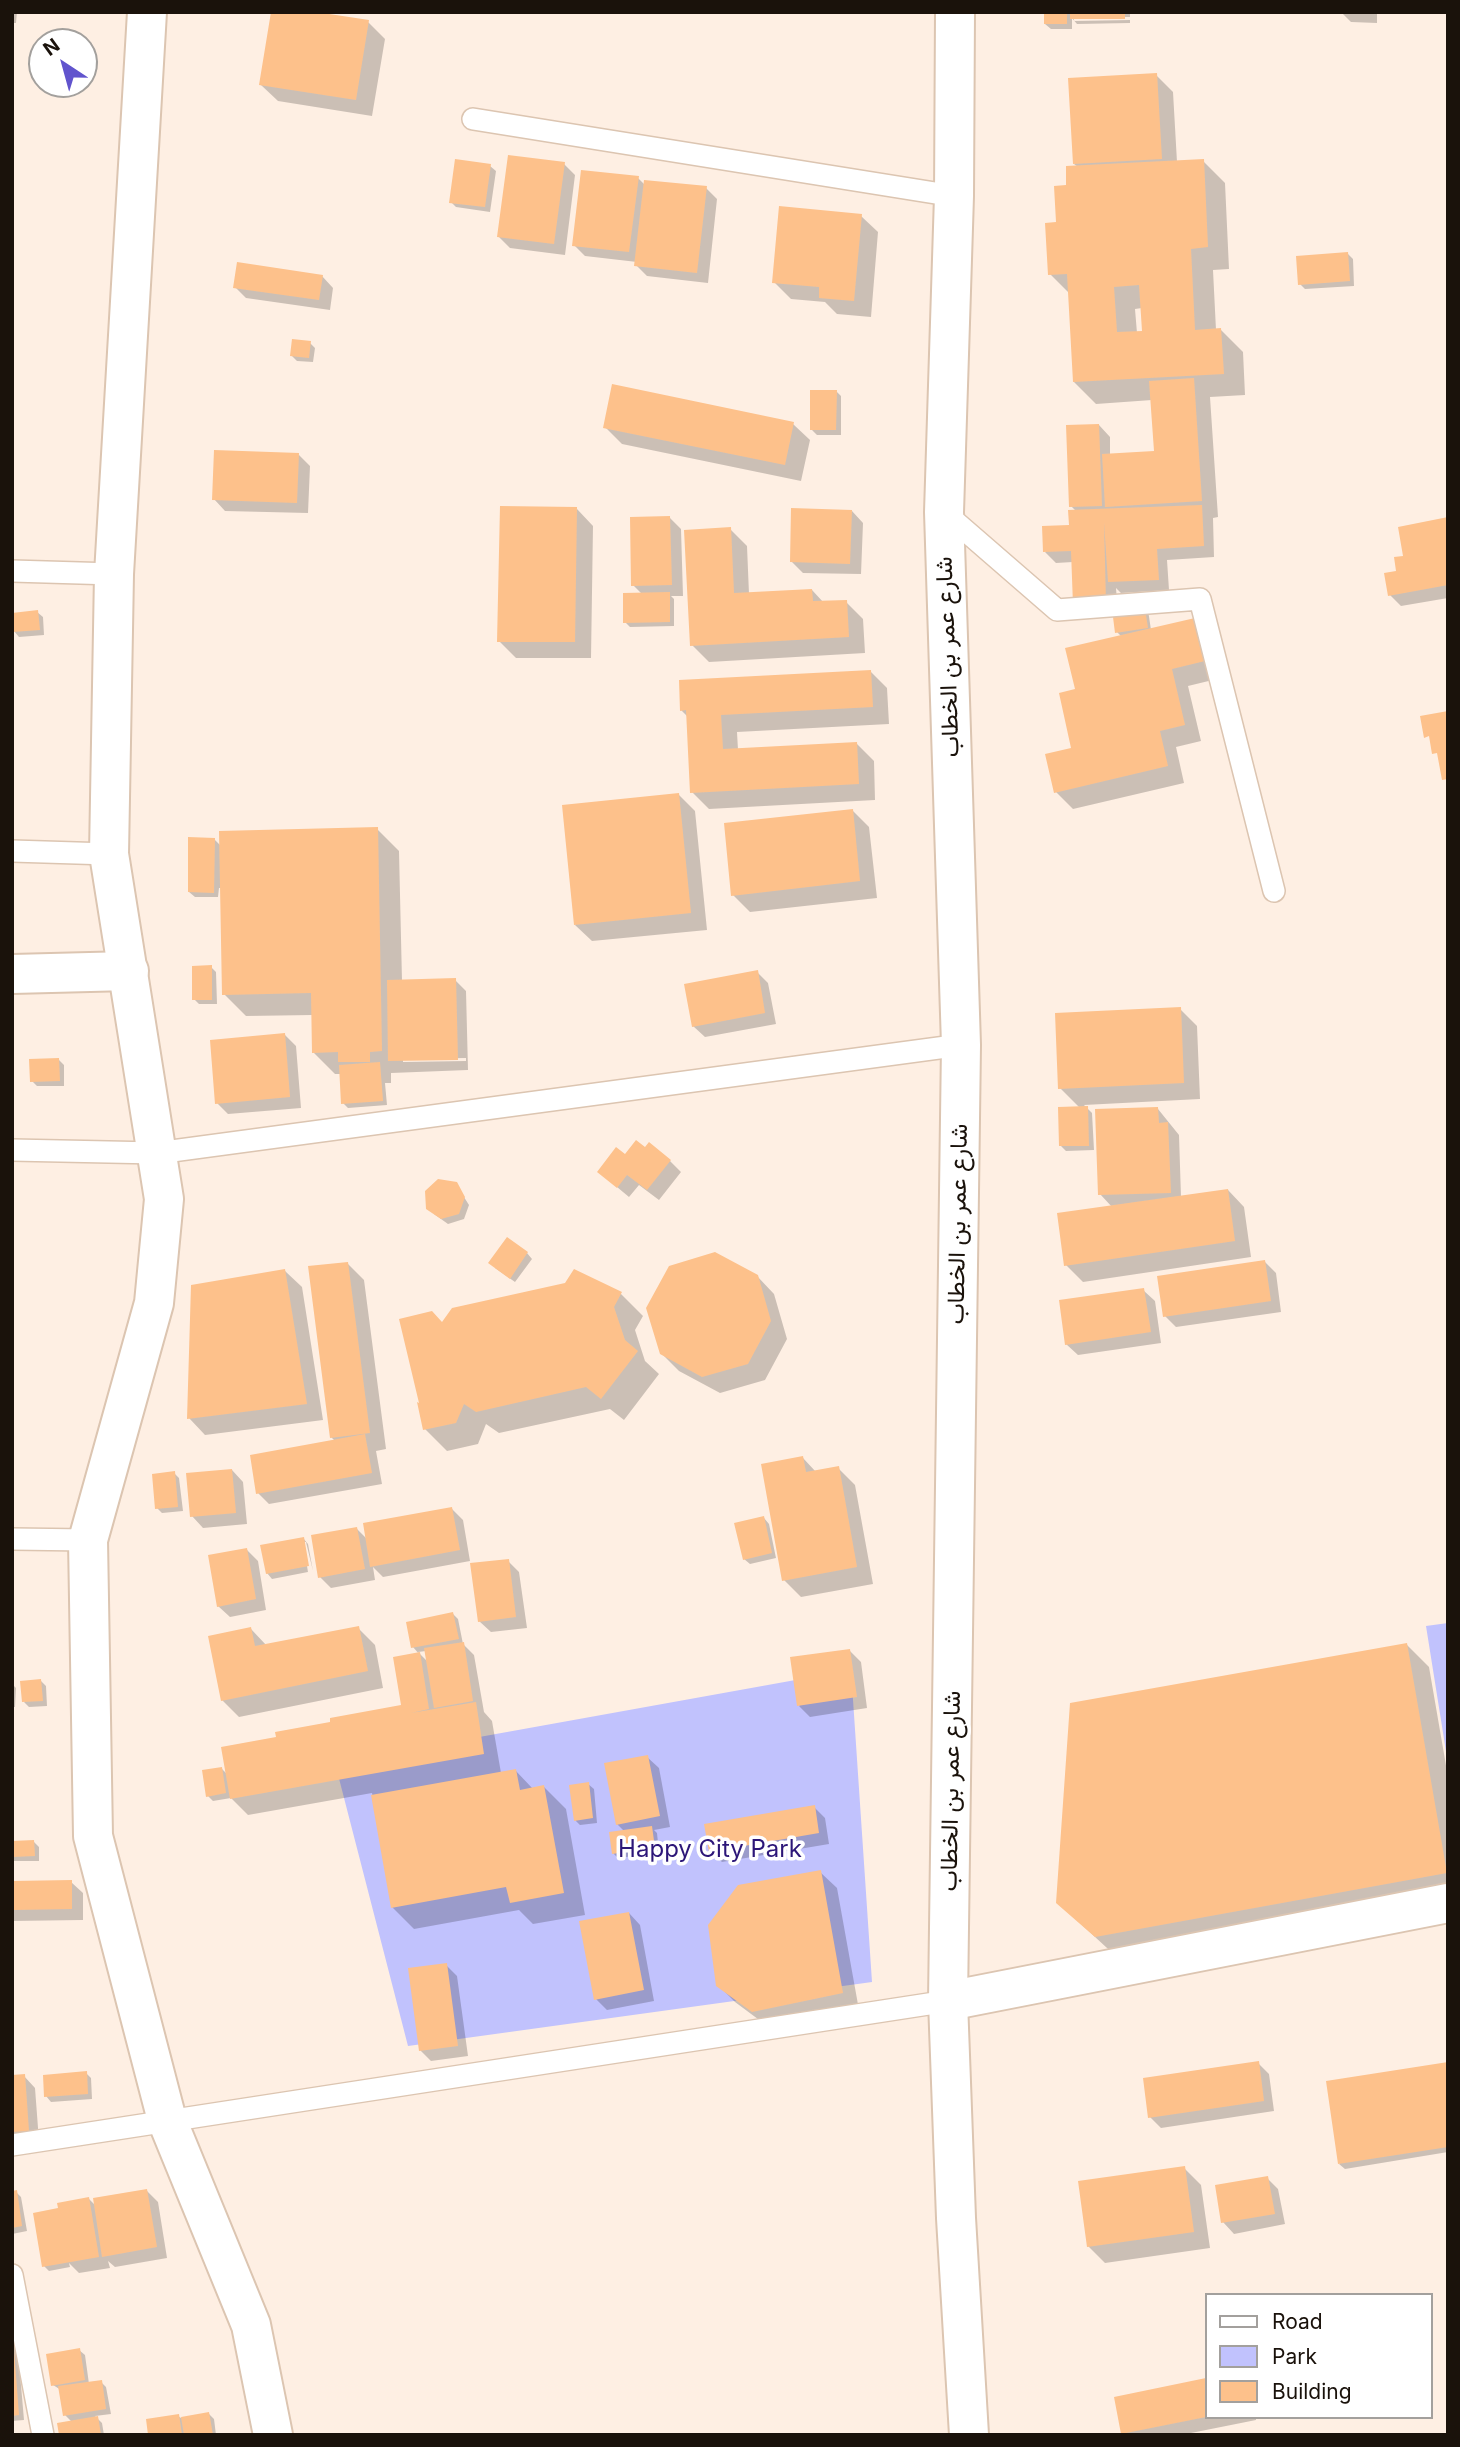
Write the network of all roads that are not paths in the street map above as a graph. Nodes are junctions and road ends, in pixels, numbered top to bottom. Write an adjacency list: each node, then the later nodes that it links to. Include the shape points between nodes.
1 (147, 12): 7 (street)
2 (955, 12): 4 (street, شارع عمر بن الخطاب)
3 (473, 119): 4 (lane)
4 (954, 196): 5 (street, شارع عمر بن الخطاب)
5 (944, 512): 10 (lane, via 1057,610 1200,598); 13 (street, شارع عمر بن الخطاب)
6 (12, 571): 7 (lane)
7 (114, 574): 9 (street)
8 (12, 851): 9 (lane)
9 (109, 854): 11 (street)
10 (1274, 891)
11 (128, 971): 12 (street); 15 (street)
12 (12, 974)
13 (961, 1045): 15 (lane); 19 (street, شارع عمر بن الخطاب)
14 (12, 1150): 15 (lane)
15 (157, 1153): 17 (street, via 164,1199 154,1303)
16 (12, 1539): 17 (lane)
17 (88, 1540): 20 (street, via 93,1836)
18 (1448, 1903): 19 (street)
19 (948, 2001): 20 (lane); 25 (street, شارع عمر بن الخطاب)
20 (167, 2120): 21 (lane); 24 (street, via 251,2325)
21 (12, 2144)
22 (12, 2275): 23 (lane)
23 (44, 2435)
24 (273, 2435)
25 (969, 2435)

